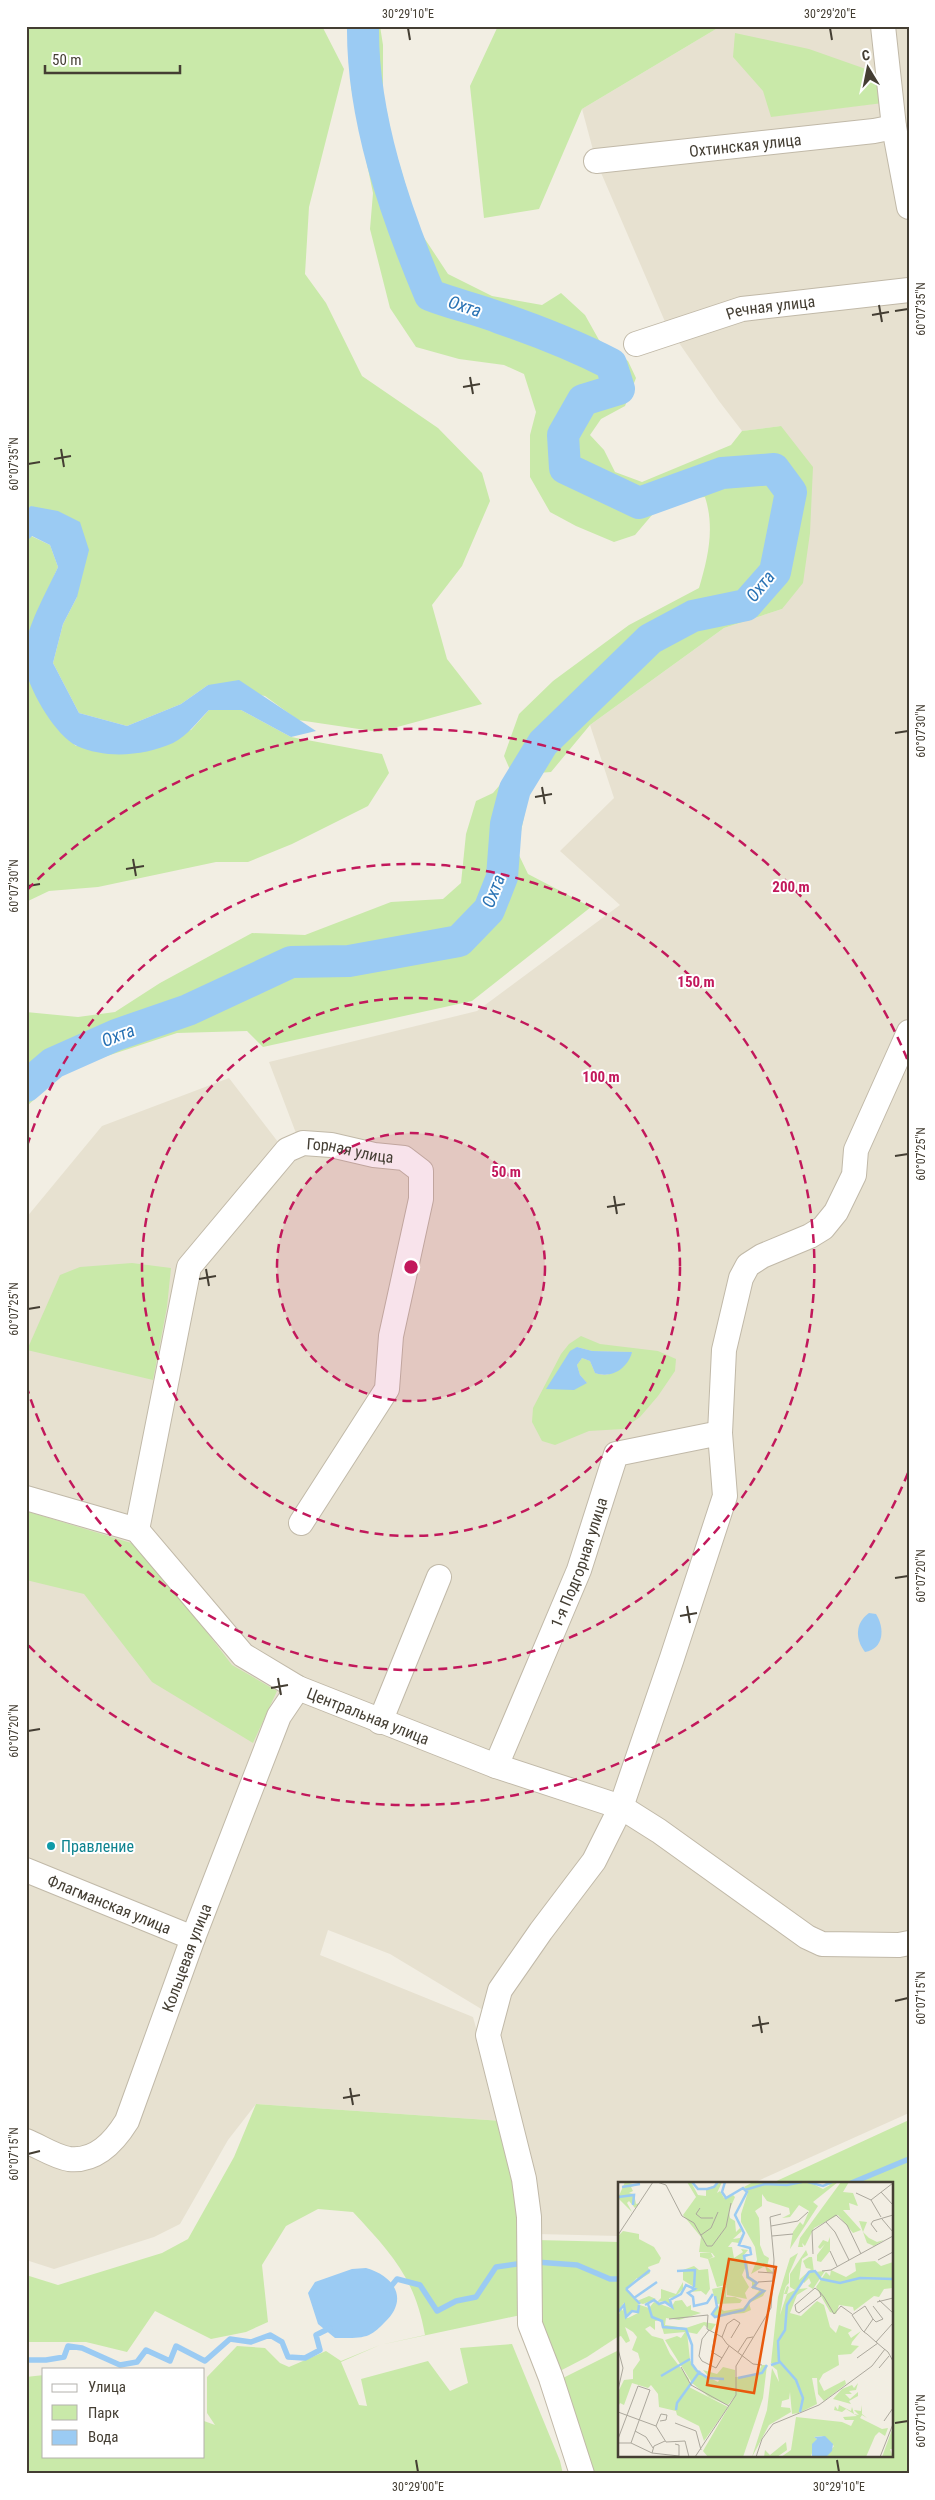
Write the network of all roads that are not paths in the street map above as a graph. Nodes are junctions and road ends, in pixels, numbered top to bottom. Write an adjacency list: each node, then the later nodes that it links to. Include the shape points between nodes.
1 (883, 26): 2 (street)
2 (894, 127): 3 (street, Охтинская улица, via 874,132); 4 (street)
3 (596, 161)
4 (909, 207)
5 (909, 290): 6 (street, Речная улица, via 742,309)
6 (636, 344)
7 (909, 1032): 8 (street, via 856,1150 854,1175 836,1212 823,1228 810,1236 762,1256 748,1266 741,1278 724,1350)
8 (720, 1433): 15 (street, 1-я Подгорная улица, via 616,1454 579,1570); 16 (street, via 725,1496)
9 (26, 1498): 11 (street)
10 (300, 1523): 11 (street, Горная улица, via 387,1389 391,1336 421,1199 420,1171 404,1158 303,1143 287,1150 189,1267)
11 (137, 1530): 13 (street, Центральная улица, via 243,1655)
12 (439, 1577): 14 (street)
13 (298, 1688): 14 (street, Центральная улица); 18 (street, Кольцевая улица, via 279,1716)
14 (380, 1722): 15 (street, Центральная улица)
15 (496, 1766): 16 (street, Центральная улица)
16 (621, 1807): 19 (street, Центральная улица, via 807,1937 822,1944); 21 (street, via 594,1861 500,1990 488,2035 524,2179 530,2217 530,2324)
17 (26, 1870): 18 (street, Флагманская улица)
18 (193, 1938): 20 (street, Кольцевая улица, via 127,2121 115,2140 100,2152 68,2159)
19 (909, 1943)
20 (26, 2141)
21 (582, 2474)

